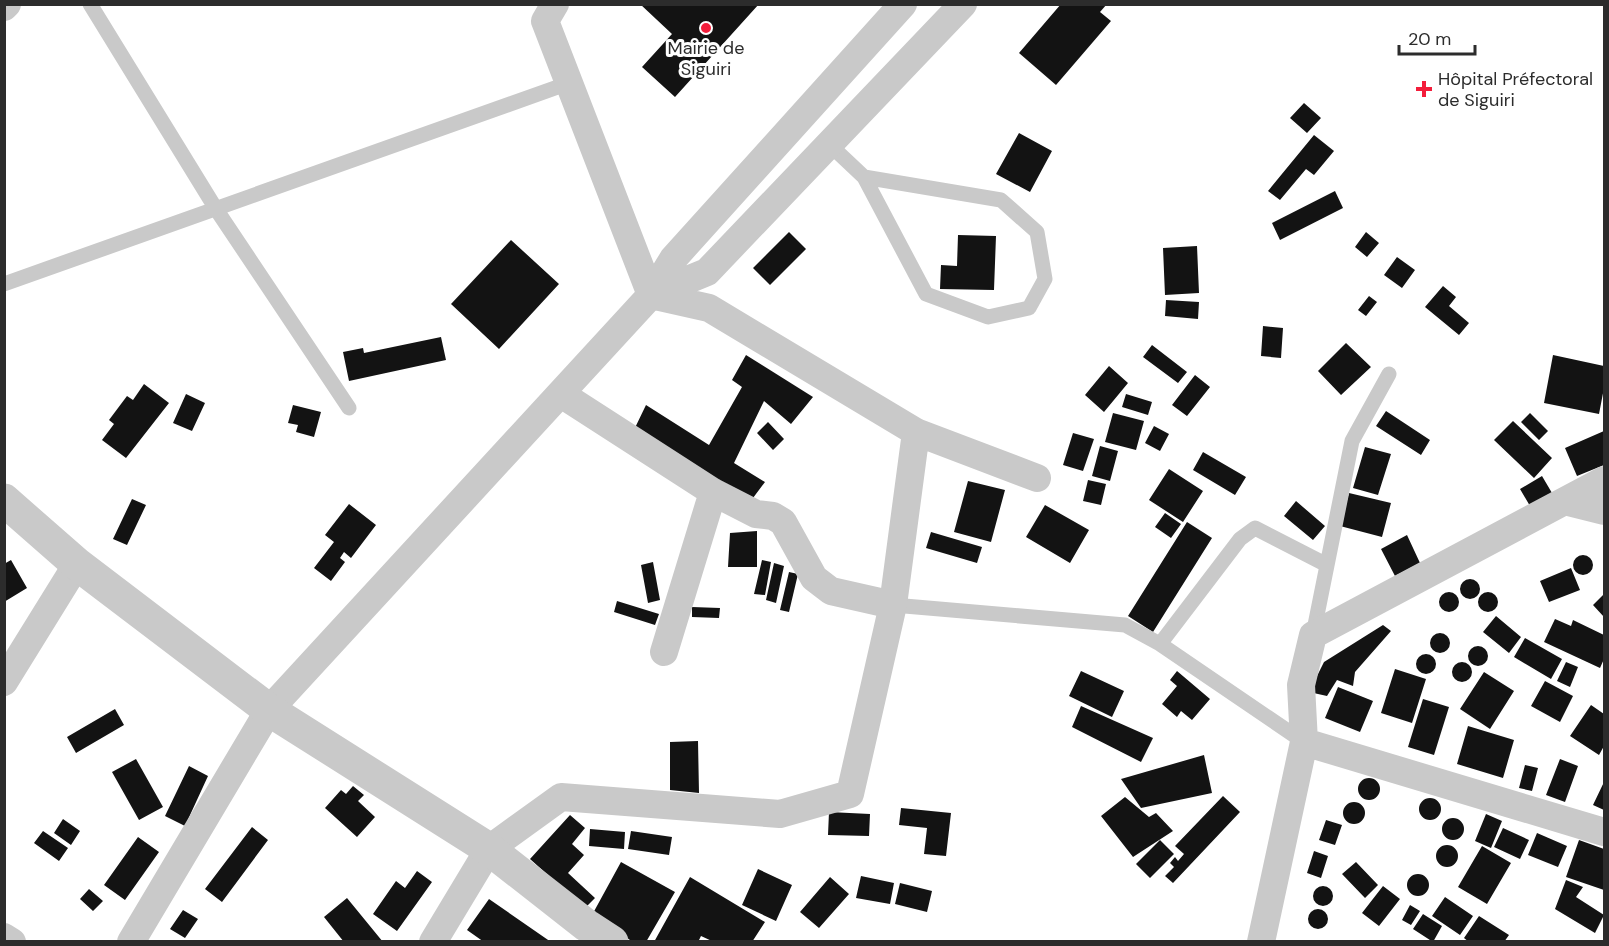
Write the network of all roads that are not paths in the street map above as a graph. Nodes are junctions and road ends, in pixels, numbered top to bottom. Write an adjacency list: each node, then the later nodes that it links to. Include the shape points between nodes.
1 (90, 4): 8 (lane)
2 (555, 4): 5 (street, via 545,21)
3 (903, 4): 10 (street, via 673,259)
4 (963, 4): 6 (street)
5 (569, 83): 8 (lane); 10 (street)
6 (829, 144): 7 (lane); 10 (street, via 707,272)
7 (864, 177): 7 (lane, via 926,294 988,317 1029,308 1045,279 1037,232 1000,200)
8 (216, 209): 9 (lane); 13 (lane)
9 (4, 284)
10 (651, 295): 12 (street); 14 (street, via 709,308)
11 (1389, 374): 22 (lane, via 1352,441)
12 (561, 394): 17 (street); 28 (street)
13 (349, 408)
14 (916, 432): 15 (street); 23 (street)
15 (1037, 478)
16 (1605, 480): 19 (street)
17 (713, 492): 23 (street, via 756,514 783,522 814,578 831,591); 26 (street)
18 (4, 500): 21 (street)
19 (1568, 502): 20 (street); 24 (street)
20 (1605, 511)
21 (77, 564): 27 (street); 28 (street)
22 (1328, 565): 24 (lane); 25 (lane, via 1255,528 1240,539)
23 (893, 605): 25 (lane, via 1125,625); 31 (street, via 850,794 780,814 561,797)
24 (1313, 634): 29 (street, via 1301,685)
25 (1160, 644): 29 (lane)
26 (664, 652)
27 (4, 682)
28 (269, 710): 31 (street); 34 (street)
29 (1304, 742): 30 (street); 37 (street)
30 (1605, 832)
31 (489, 849): 35 (street); 36 (street)
32 (4, 937): 33 (street)
33 (12, 942)
34 (131, 942)
35 (433, 942)
36 (612, 942)
37 (1261, 942)

